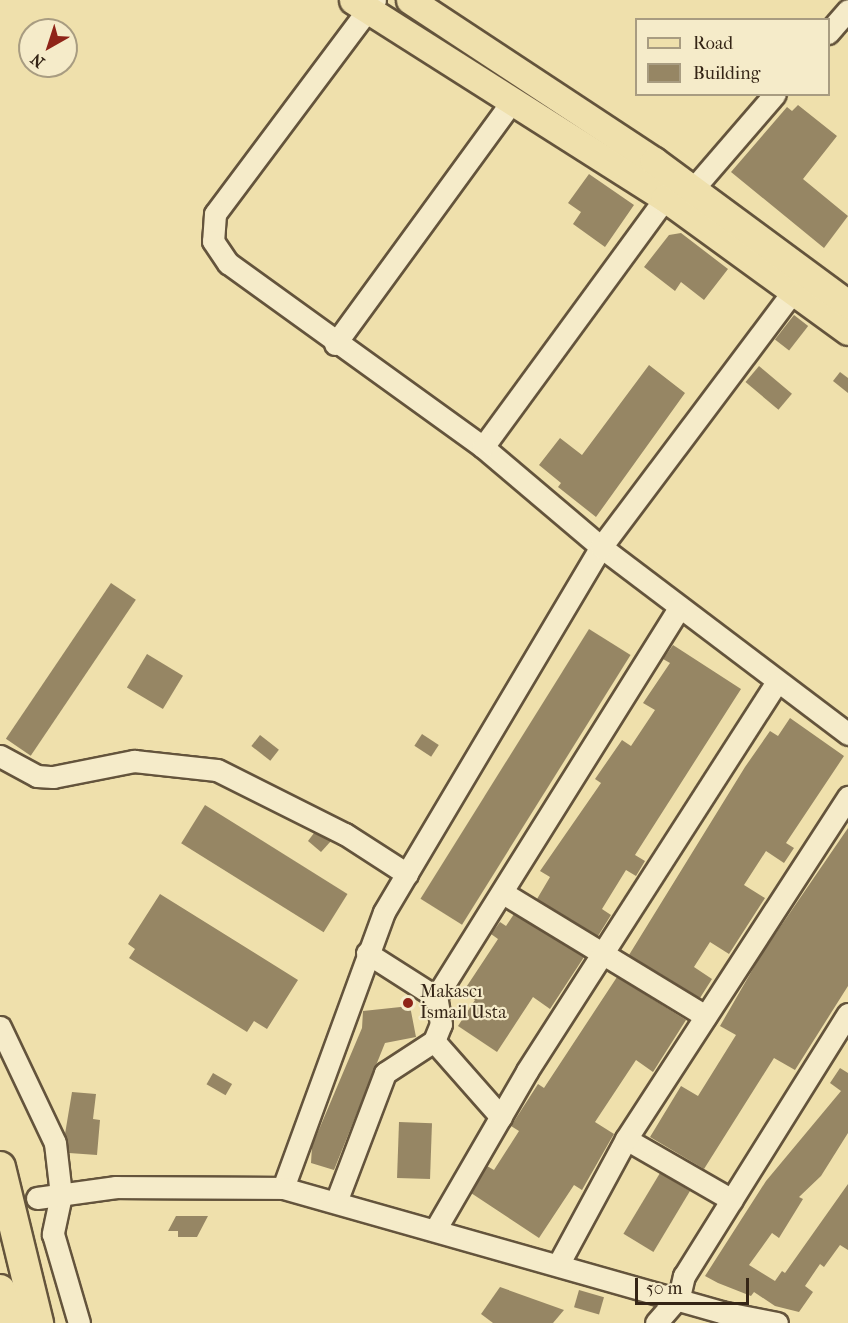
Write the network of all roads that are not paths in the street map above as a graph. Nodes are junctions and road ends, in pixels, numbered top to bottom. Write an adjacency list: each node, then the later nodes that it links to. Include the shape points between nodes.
1 (410, 0): 7 (main road)
2 (365, 3): 6 (main road); 12 (street, via 215,214 213,241 228,263)
3 (848, 10): 4 (street)
4 (830, 31)
5 (773, 96): 7 (street)
6 (513, 100): 8 (main road); 12 (street)
7 (693, 189): 10 (main road)
8 (665, 198): 9 (main road); 13 (street)
9 (793, 291): 11 (main road); 14 (street)
10 (848, 304)
11 (848, 331)
12 (335, 344): 13 (street)
13 (483, 447): 14 (street)
14 (601, 547): 15 (street); 20 (street)
15 (680, 607): 16 (street); 21 (street)
16 (777, 682): 17 (street); 23 (street)
17 (848, 735)
18 (0, 756): 20 (street, via 37,776 53,777 134,761 217,770 345,834)
19 (848, 797): 26 (street)
20 (407, 874): 22 (street)
21 (503, 893): 23 (street); 24 (street)
22 (366, 953): 24 (street); 32 (street)
23 (604, 955): 26 (street); 29 (street)
24 (436, 997): 28 (street, via 441,1024)
25 (848, 1014): 35 (street)
26 (705, 1016): 30 (street)
27 (0, 1027): 33 (street, via 55,1143)
28 (434, 1041): 29 (street); 36 (street, via 385,1073)
29 (501, 1117): 37 (street)
30 (626, 1139): 35 (street); 38 (street)
31 (0, 1167): 43 (highway)
32 (283, 1188): 33 (street, via 116,1187); 36 (street)
33 (61, 1196): 34 (street); 44 (street, via 53,1234)
34 (37, 1198)
35 (732, 1200): 40 (street, via 684,1276)
36 (336, 1202): 37 (street)
37 (435, 1230): 38 (street)
38 (559, 1263): 40 (street)
39 (0, 1290): 42 (highway)
40 (679, 1297): 41 (street); 45 (street)
41 (720, 1317): 46 (street)
42 (8, 1323)
43 (38, 1323)
44 (80, 1323)
45 (656, 1323)
46 (777, 1323)

